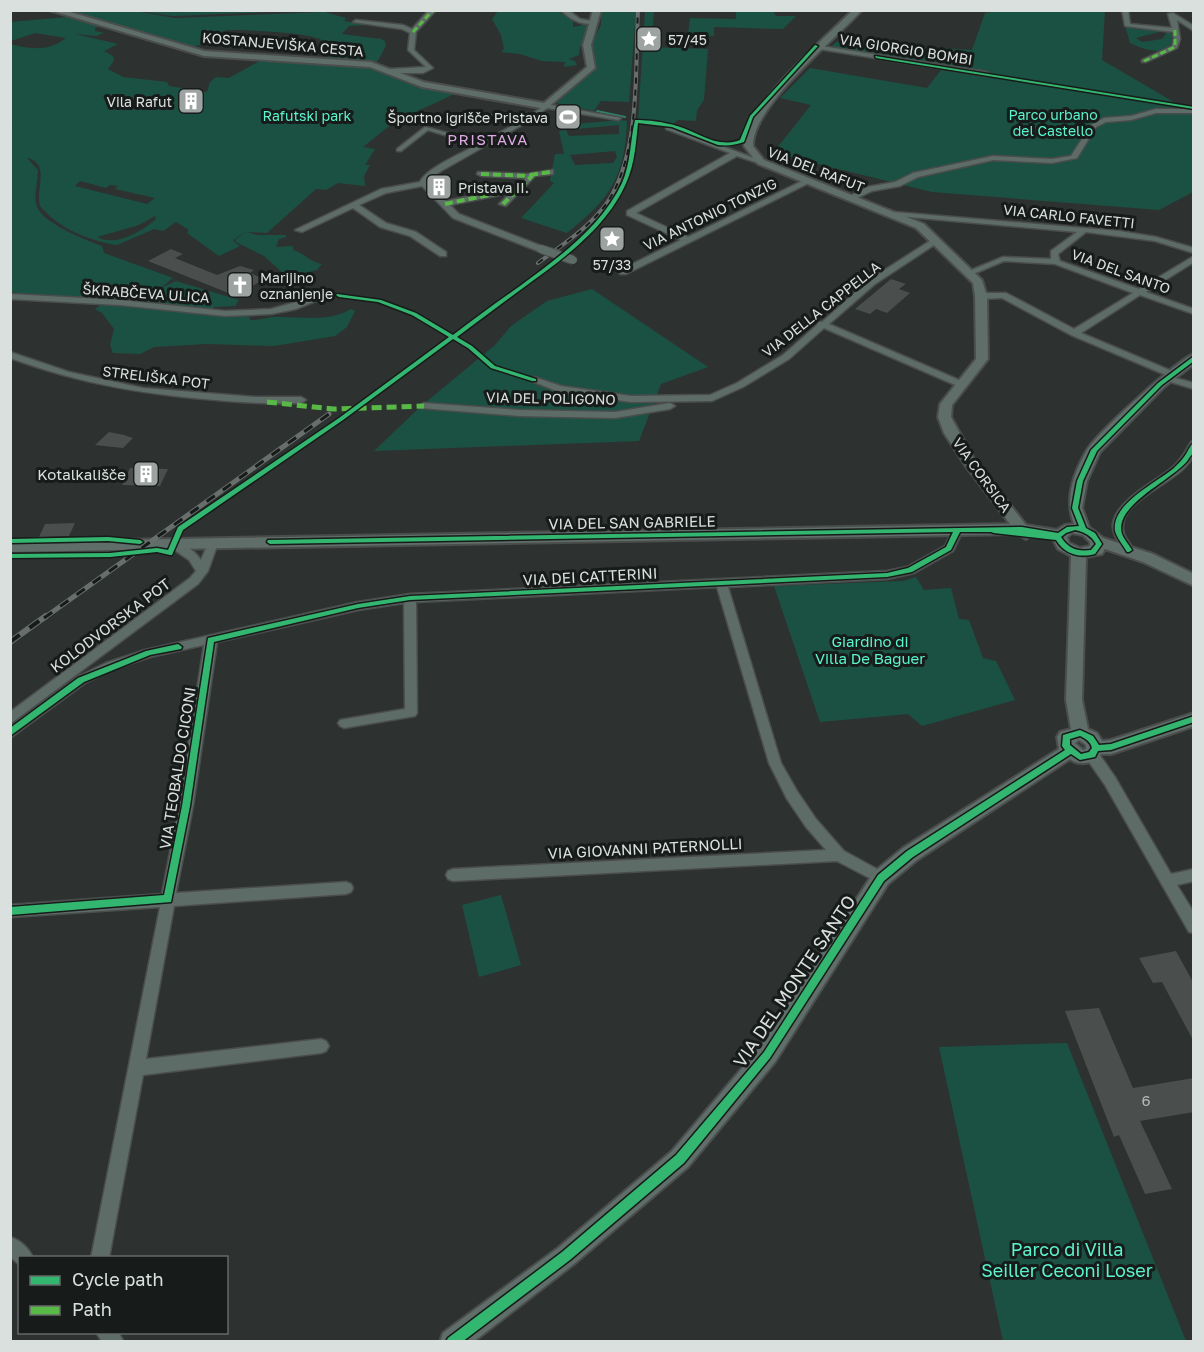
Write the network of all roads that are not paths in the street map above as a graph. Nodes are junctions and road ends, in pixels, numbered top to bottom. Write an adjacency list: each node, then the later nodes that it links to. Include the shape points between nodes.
1 (53, 10): 15 (main road, KOSTANJEVIŠKA CESTA, via 204,53 371,65)
2 (433, 10): 12 (street)
3 (564, 10): 9 (street, via 581,22)
4 (597, 10): 9 (main road)
5 (858, 10): 13 (main road)
6 (1125, 10): 11 (street, via 1127,25)
7 (1170, 13): 10 (street); 11 (street)
8 (356, 22): 12 (street, via 403,27)
9 (595, 22): 17 (main road, via 588,45 591,69)
10 (1194, 28)
11 (1175, 30): 14 (street, via 1175,47)
12 (413, 32): 15 (street, via 411,50 430,68)
13 (821, 48): 16 (street, VIA GIORGIO BOMBI); 21 (main road, via 755,119)
14 (1144, 60)
15 (390, 71): 17 (main road, KOSTANJEVIŠKA CESTA, via 422,84)
16 (987, 74)
17 (546, 106): 19 (street, KOSTANJEVIŠKA CESTA); 22 (street)
18 (1194, 111): 33 (street, via 1156,111 1104,120 1093,126 1073,158 993,158 916,176)
19 (618, 118)
20 (668, 128): 23 (street, VIA DEL RAFUT)
21 (748, 142): 23 (street, VIA DEL RAFUT); 26 (main road)
22 (482, 144): 24 (street, via 427,128); 31 (street, via 438,169)
23 (726, 149): 25 (street, VIA DEL RAFUT)
24 (399, 150)
25 (736, 153): 26 (street, VIA DEL RAFUT); 42 (street, via 630,213)
26 (761, 162): 30 (main road, VIA DEL RAFUT)
27 (550, 172): 29 (street)
28 (481, 174): 29 (street)
29 (530, 175): 32 (street)
30 (809, 181): 33 (main road, VIA DEL RAFUT); 42 (street, VIA ANTONIO TONZIG)
31 (424, 183): 34 (street); 36 (street, via 384,191)
32 (519, 189): 34 (street); 35 (street)
33 (852, 197): 37 (main road, VIA DEL RAFUT)
34 (446, 204): 47 (street, bridge, via 456,216)
35 (503, 204)
36 (354, 205): 40 (street); 45 (street, via 383,225 413,234)
37 (897, 214): 38 (street, VIA CARLO FAVETTI); 39 (main road, VIA DEL RAFUT)
38 (940, 215): 39 (street, via 923,219); 41 (street, VIA CARLO FAVETTI)
39 (920, 226): 43 (main road, VIA DEL RAFUT)
40 (299, 230)
41 (1084, 230): 44 (street, VIA CARLO FAVETTI, via 1156,239); 48 (street, via 1054,254)
42 (687, 240): 49 (street, VIA ANTONIO TONZIG)
43 (936, 241): 50 (main road, VIA DEL RAFUT); 56 (street, VIA DELLA CAPPELLA, via 872,282)
44 (1194, 251)
45 (443, 254)
46 (1194, 258): 51 (street)
47 (573, 260)
48 (1056, 262): 50 (street, VIA DEL SANTO, via 1003,259); 51 (street, VIA DEL SANTO)
49 (623, 272)
50 (974, 278): 53 (main road, VIA CORSICA)
51 (1138, 291): 55 (street, VIA DEL SANTO); 57 (street)
52 (10, 296): 54 (street, ŠKRABČEVA ULICA, via 229,313 290,308)
53 (981, 296): 57 (street, via 1003,295); 62 (main road, VIA CORSICA, via 981,358)
54 (314, 300)
55 (1194, 312)
56 (821, 324): 62 (street); 64 (street, VIA DELLA CAPPELLA, via 786,357 740,386)
57 (1074, 333): 60 (street)
58 (10, 355): 65 (street, STRELIŠKA POT, via 125,390 267,402)
59 (1192, 362): 60 (main road)
60 (1169, 376): 63 (street); 68 (main road, via 1094,450 1080,481 1075,508)
61 (534, 380): 64 (street, VIA DELLA CAPPELLA, via 559,389 632,399)
62 (963, 385): 70 (main road, VIA CORSICA, via 944,412 949,429)
63 (1194, 386)
64 (712, 398): 66 (street, VIA DEL POLIGONO, via 615,415)
65 (301, 400)
66 (424, 406)
67 (1194, 444): 76 (street, via 1190,456 1134,500 1118,522 1119,534)
68 (1083, 529): 71 (main road, via 1070,528); 72 (main road)
69 (958, 530): 70 (main road, VIA DEL SAN GABRIELE); 73 (main road, VIA DEL SAN GABRIELE); 80 (street, VIA DEI CATTERINI, via 949,548 910,570 887,575)
70 (1024, 532): 71 (main road, VIA DEL SAN GABRIELE)
71 (1059, 537): 77 (main road, via 1063,546)
72 (1098, 541): 76 (main road); 77 (main road, via 1093,552)
73 (213, 543): 74 (main road, VIA DEL SAN GABRIELE); 78 (street, KOLODVORSKA POT)
74 (174, 544): 75 (main road, VIA DEL SAN GABRIELE); 78 (street, via 193,557)
75 (10, 547)
76 (1129, 550): 79 (main road)
77 (1079, 553): 87 (main road)
78 (202, 571): 83 (street, KOLODVORSKA POT, via 194,581)
79 (1194, 581)
80 (721, 583): 81 (street, VIA DEI CATTERINI); 89 (street, via 775,763 811,823)
81 (410, 598): 82 (street, VIA DEI CATTERINI); 85 (street, via 411,712)
82 (211, 640): 86 (street, VIA DEI CATTERINI, via 129,660 81,680); 95 (street, VIA TEOBALDO CICONI)
83 (10, 719)
84 (1194, 719): 88 (main road)
85 (344, 723)
86 (10, 733)
87 (1075, 742): 88 (main road, via 1080,757); 92 (main road, VIA DEL MONTE SANTO, via 910,854)
88 (1094, 752): 93 (street)
89 (839, 855): 90 (street, VIA GIOVANNI PATERNOLLI); 92 (street)
90 (453, 875)
91 (1194, 875): 93 (street)
92 (881, 878): 103 (main road, VIA DEL MONTE SANTO, via 766,1055 680,1159 566,1256)
93 (1168, 881): 97 (street)
94 (346, 888): 95 (street)
95 (168, 899): 96 (street); 99 (street, VIA TEOBALDO CICONI)
96 (10, 911)
97 (1194, 927)
98 (321, 1046): 99 (street)
99 (138, 1068): 102 (street, VIA TEOBALDO CICONI)
100 (10, 1245): 101 (street)
101 (23, 1256)
102 (100, 1256)
103 (452, 1341)

